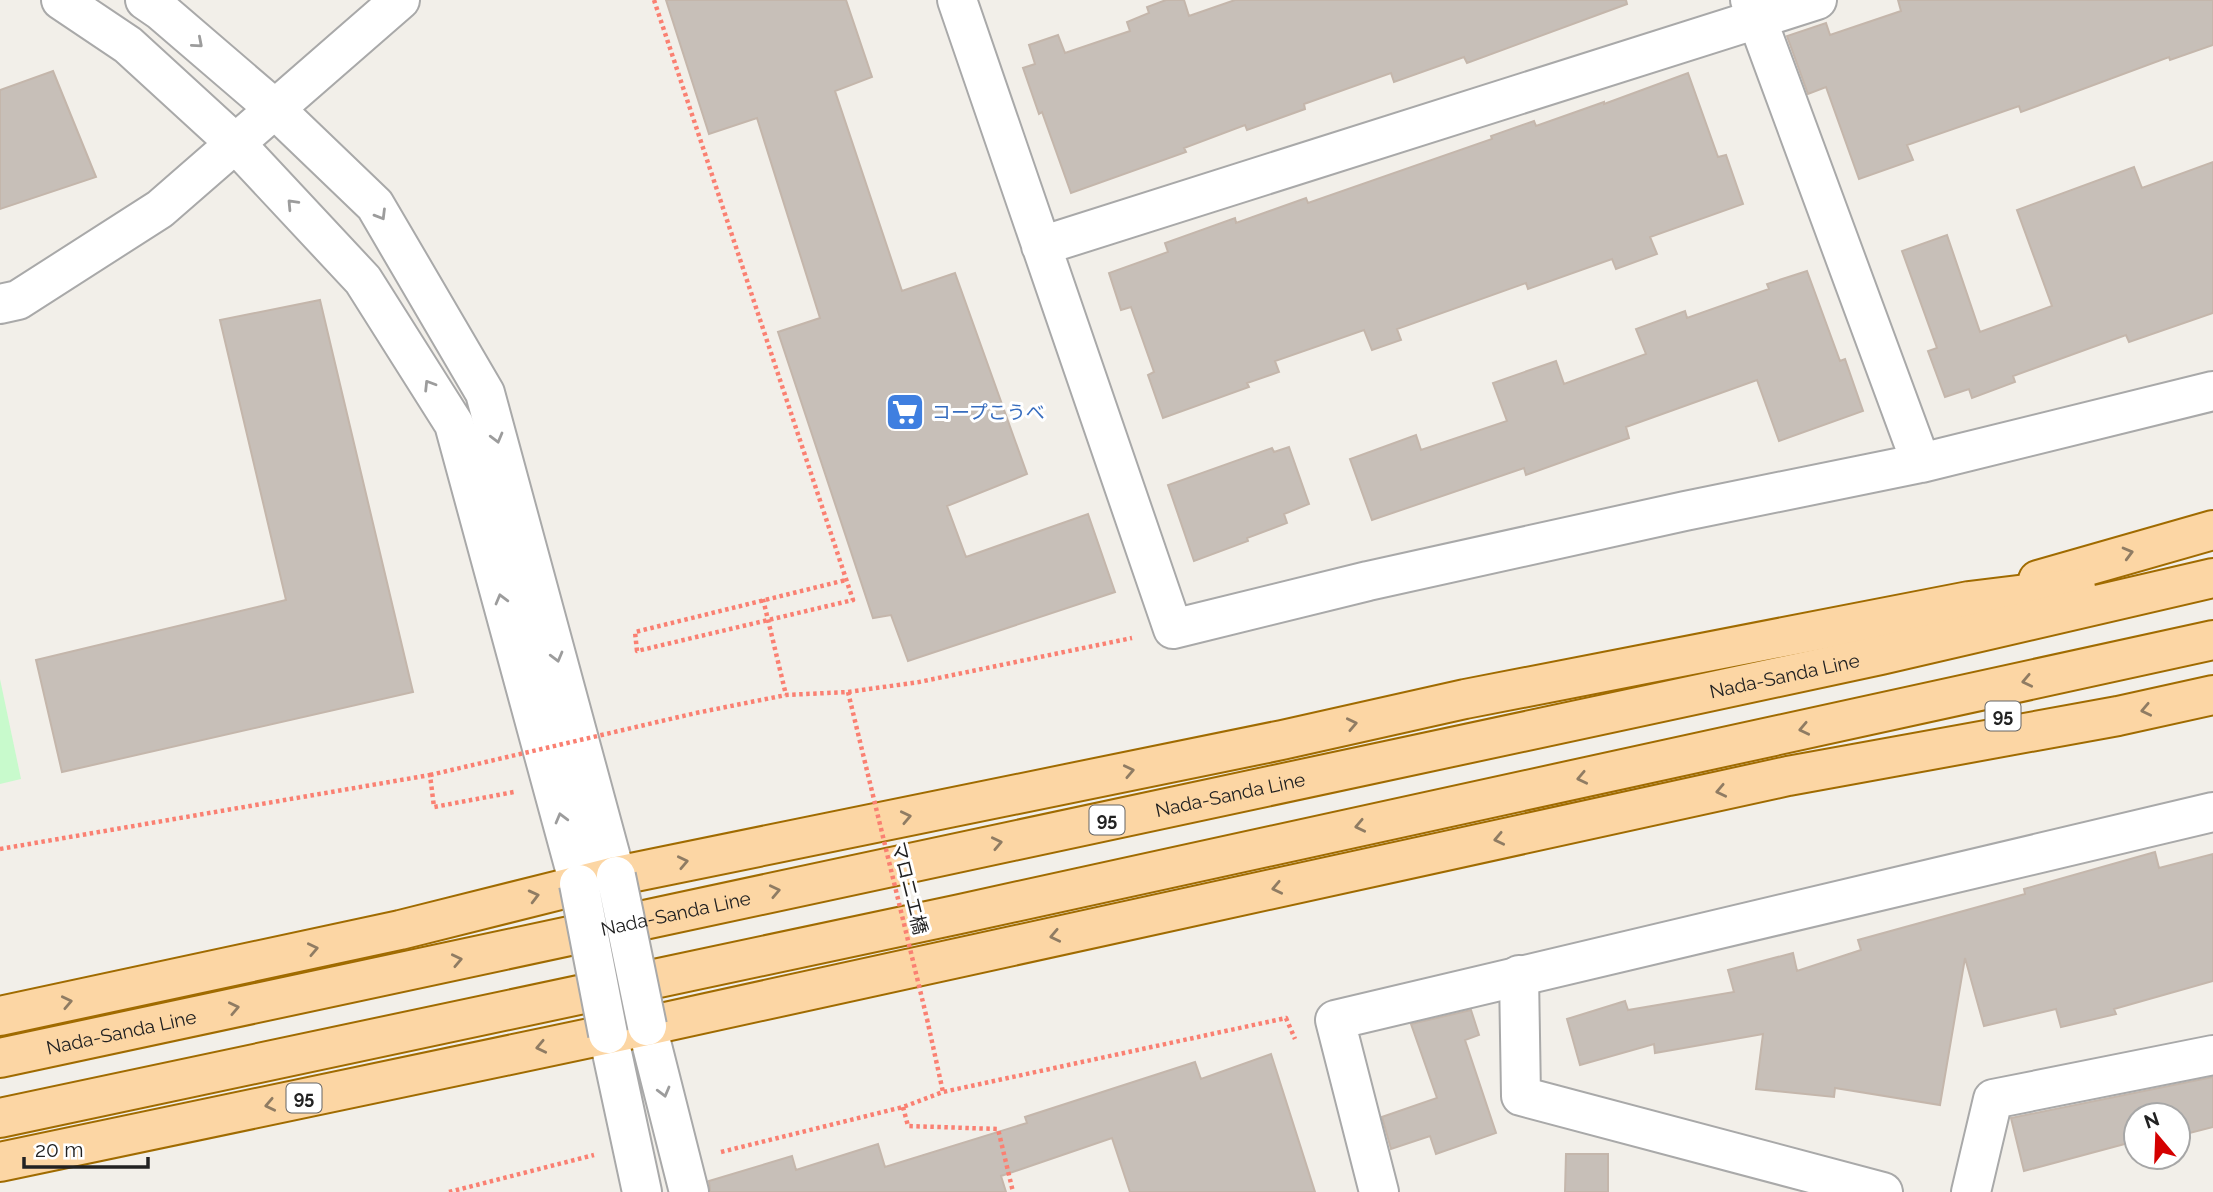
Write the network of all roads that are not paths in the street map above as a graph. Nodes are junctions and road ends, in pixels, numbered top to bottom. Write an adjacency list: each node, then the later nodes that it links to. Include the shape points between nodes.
1 (61, 0): 8 (street, via 128,45)
2 (145, 0): 7 (street, one-way to 7)
3 (400, 0): 7 (street)
4 (957, 0): 9 (street)
5 (1816, 0): 6 (street)
6 (1754, 9): 9 (street); 12 (street)
7 (275, 109): 8 (street); 21 (street, one-way to 21, via 375,205 485,393)
8 (235, 143): 10 (street, via 160,209 18,300); 22 (street, one-way to 8, via 454,424 363,280)
9 (1041, 246): 12 (street, via 1173,629 1408,572)
10 (0, 304)
11 (2213, 391): 12 (street)
12 (1921, 463)
13 (2213, 530): 16 (main road, 95, one-way to 13)
14 (2213, 570): 16 (main road, 95)
15 (2213, 578): 28 (main road, Nada-Sanda Line / 95, one-way to 15, via 1868,658)
16 (1969, 601): 21 (main road, 95, one-way to 16, via 1465,699)
17 (2213, 641): 19 (main road, 95, via 2033,707); 29 (main road, 95, one-way to 29)
18 (2213, 695): 19 (main road, 95, one-way to 19)
19 (1788, 776): 25 (main road, 95, one-way to 25)
20 (2213, 811): 23 (street)
21 (616, 876): 22 (main road, 95); 25 (street, bridge)
22 (579, 884): 24 (main road, 95, one-way to 22, via 400,930); 26 (street, bridge)
23 (1519, 975): 33 (street, via 1335,1020); 34 (street, via 1521,1096)
24 (0, 1016)
25 (647, 1026): 26 (main road, 95); 31 (street, one-way to 31)
26 (607, 1034): 30 (main road, 95, one-way to 30); 32 (street)
27 (2213, 1055): 35 (street, via 1993,1099)
28 (0, 1058)
29 (0, 1118)
30 (0, 1162)
31 (686, 1177)
32 (642, 1192)
33 (1379, 1192)
34 (1883, 1192)
35 (1971, 1192)

